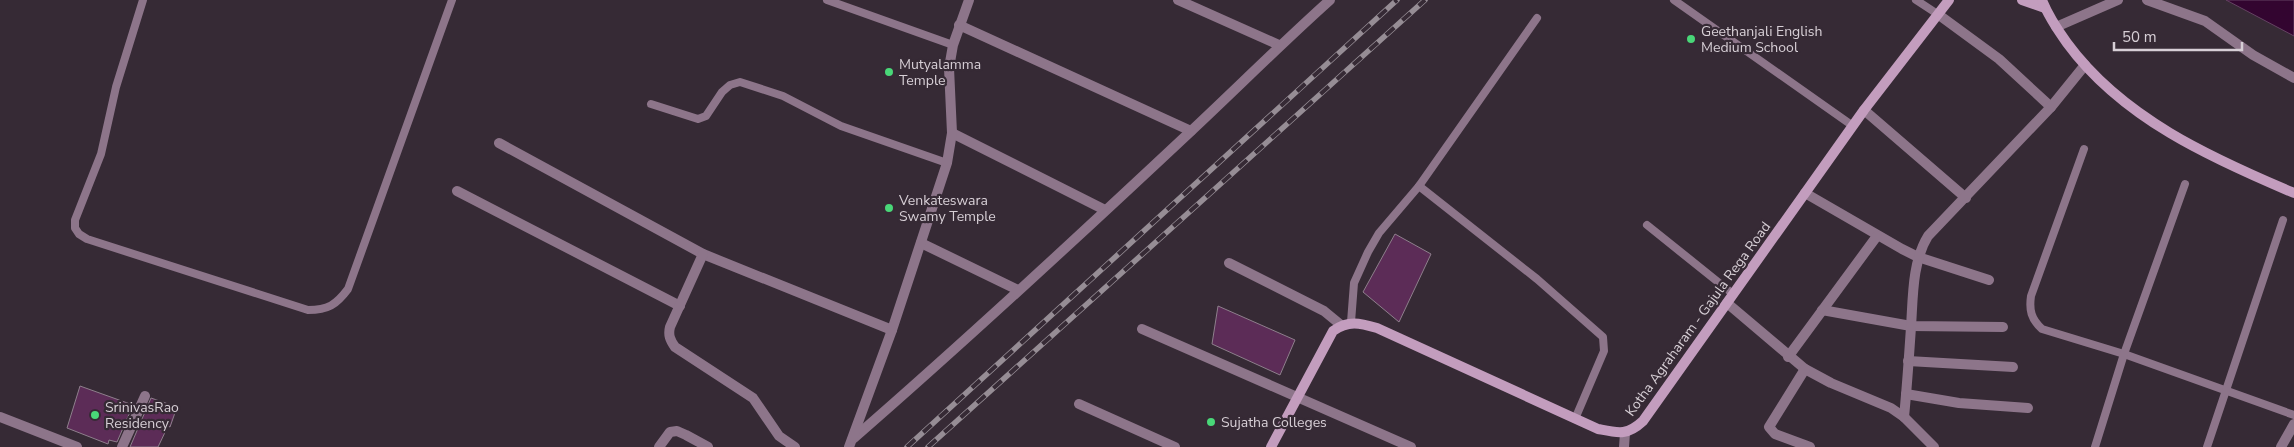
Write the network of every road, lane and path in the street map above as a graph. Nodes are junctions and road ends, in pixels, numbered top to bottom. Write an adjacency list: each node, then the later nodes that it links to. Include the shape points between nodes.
1 (143, 0): 2 (lane, via 116,87 101,154 75,220 79,234 308,310 322,310 333,306 348,289)
2 (452, 0)
3 (828, 0): 18 (lane)
4 (969, 0): 16 (street)
5 (1178, 0): 19 (street)
6 (1330, 0): 19 (street)
7 (1674, 0): 25 (lane)
8 (1916, 0): 14 (lane)
9 (1949, 0): 14 (main road, Kotha Agraharam - Gajula Rega Road)
10 (2022, 0): 13 (main road)
11 (2118, 0): 17 (street)
12 (2147, 0): 21 (street, via 2205,20 2253,55)
13 (2044, 4): 17 (main road)
14 (1939, 15): 23 (street, via 1999,59); 24 (main road, Kotha Agraharam - Gajula Rega Road)
15 (1537, 18): 32 (lane)
16 (959, 25): 18 (street); 26 (street)
17 (2056, 27): 20 (main road)
18 (953, 45): 27 (street, via 949,68)
19 (1279, 45): 26 (street)
20 (2084, 65): 23 (street); 35 (main road, via 2127,103 2180,140 2240,171)
21 (2294, 78)
22 (651, 104): 30 (lane, via 698,119 706,116 722,92 740,82 783,96 841,126)
23 (2051, 107): 36 (street)
24 (1864, 110): 25 (main road, Kotha Agraharam - Gajula Rega Road); 36 (street)
25 (1853, 126): 34 (main road, Kotha Agraharam - Gajula Rega Road)
26 (1191, 131): 37 (street)
27 (952, 133): 30 (street); 37 (street)
28 (499, 143): 42 (street)
29 (2084, 149): 56 (lane, via 2029,306 2035,323 2042,329)
30 (947, 163): 41 (street)
31 (2185, 184): 56 (lane)
32 (1419, 186): 51 (lane, via 1379,233 1358,269); 70 (lane, via 1537,279 1604,337 1604,351)
33 (457, 190): 49 (street)
34 (1805, 192): 40 (street); 47 (main road, Kotha Agraharam - Gajula Rega Road)
35 (2294, 193)
36 (1966, 198): 43 (street, via 1928,236)
37 (1105, 210): 46 (street)
38 (2283, 220): 61 (lane)
39 (1647, 225): 47 (lane)
40 (1877, 236): 43 (street); 50 (street)
41 (921, 243): 46 (street); 55 (street)
42 (703, 254): 49 (street); 55 (street)
43 (1918, 257): 45 (street); 52 (street)
44 (1230, 263): 51 (street)
45 (1989, 280)
46 (1018, 290): 73 (street)
47 (1733, 294): 48 (main road, Kotha Agraharam - Gajula Rega Road)
48 (1727, 303): 57 (street); 72 (main road, Kotha Agraharam - Gajula Rega Road, via 1643,421 1634,430)
49 (680, 306): 78 (street, via 669,334 675,346 754,398 776,432)
50 (1822, 310): 52 (street); 57 (street)
51 (1346, 324): 64 (main road, via 1333,331); 70 (main road, Kotha Agraharam - Gajula Rega Road, via 1376,328)
52 (1911, 326): 53 (street); 58 (street)
53 (2004, 327)
54 (1142, 329): 64 (street)
55 (892, 330): 73 (street)
56 (2124, 354): 61 (lane); 85 (lane)
57 (1788, 357): 60 (street)
58 (1908, 361): 59 (street); 62 (street)
59 (2013, 367)
60 (1804, 369): 69 (street); 83 (street, via 1769,427 1775,434)
61 (2226, 390): 67 (lane); 86 (lane)
62 (1906, 394): 66 (street, via 1959,403); 69 (street)
63 (144, 396): 75 (street)
64 (1296, 398): 80 (main road); 81 (street)
65 (1079, 404): 79 (street)
66 (2028, 408)
67 (2294, 415)
68 (0, 416): 74 (street)
69 (1904, 417): 84 (street)
70 (1575, 419): 72 (main road, Kotha Agraharam - Gajula Rega Road, via 1598,429)
71 (2294, 424): 87 (street)
72 (1625, 432): 82 (street)
73 (852, 442)
74 (77, 447)
75 (122, 447)
76 (659, 447): 77 (street, via 670,432 677,431)
77 (708, 447)
78 (795, 447)
79 (1175, 447)
80 (1271, 447)
81 (1411, 447)
82 (1624, 447)
83 (1810, 447)
84 (1934, 447)
85 (2095, 447)
86 (2207, 447)
87 (2281, 447)

